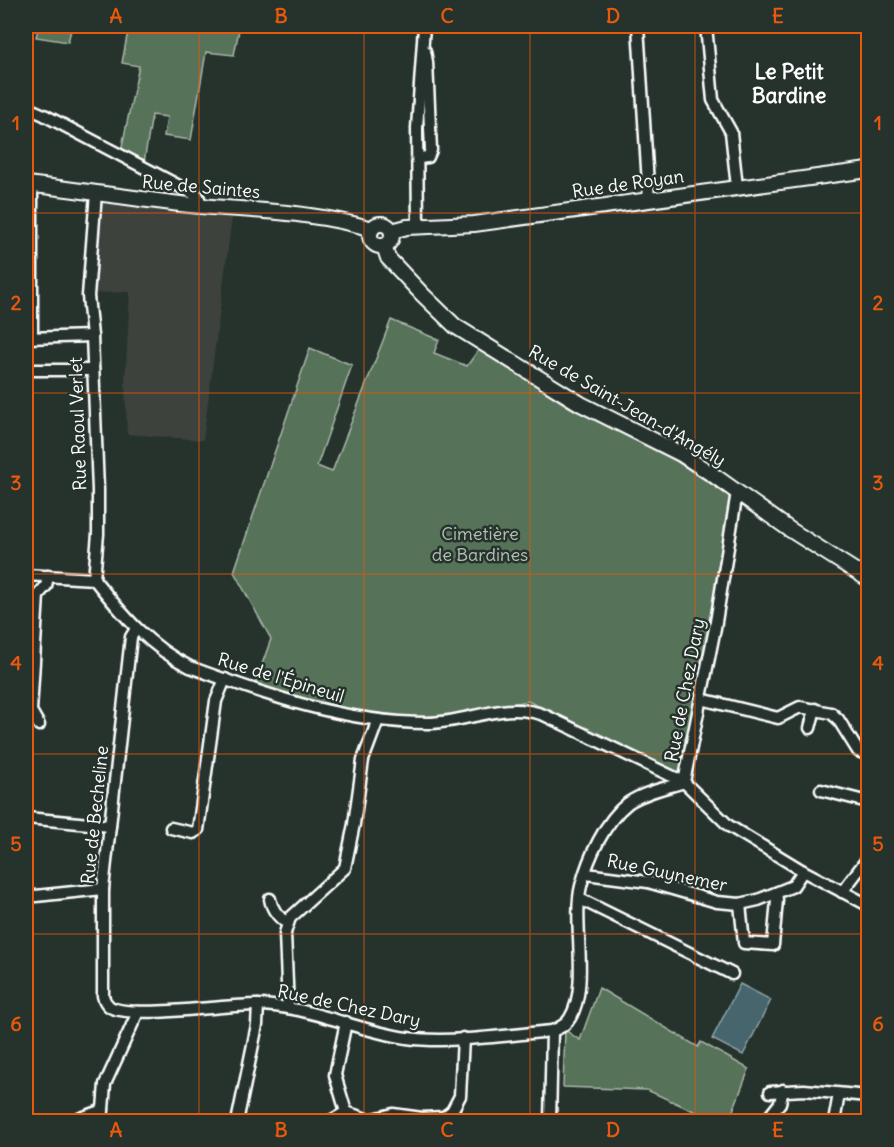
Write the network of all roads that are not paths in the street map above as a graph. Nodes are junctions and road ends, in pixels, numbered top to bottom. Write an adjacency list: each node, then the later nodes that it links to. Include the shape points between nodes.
1 (424, 26): 11 (street, via 418,95)
2 (638, 26): 9 (street)
3 (706, 26): 7 (street, via 713,100 731,132)
4 (26, 107): 10 (street, via 198,196)
5 (868, 170): 7 (main road, Rue de Royan)
6 (29, 185): 8 (main road, Rue de Saintes); 16 (street)
7 (737, 187): 9 (main road, Rue de Royan)
8 (96, 193): 10 (main road, Rue de Saintes); 15 (street, Rue Raoul Verlet, via 88,296)
9 (649, 200): 11 (main road, Rue de Royan, via 474,224)
10 (202, 206): 12 (main road, Rue de Saintes, via 307,215)
11 (418, 226): 13 (main road, Rue de Royan)
12 (372, 229): 13 (main road, via 381,224); 14 (main road, via 372,241)
13 (392, 231): 14 (main road, via 392,238)
14 (384, 246): 19 (main road, Rue de Saint-Jean-d'Angély, via 388,258 455,326 581,404 681,454)
15 (92, 336): 16 (street); 18 (street, Rue Raoul Verlet)
16 (29, 338)
17 (26, 370): 18 (street)
18 (93, 370): 22 (street, Rue Raoul Verlet, via 98,534)
19 (737, 492): 23 (main road, Rue de Saint-Jean-d'Angély); 26 (street, Rue de Chez Dary)
20 (26, 575): 21 (street)
21 (48, 576): 22 (street); 29 (street, via 38,595 31,711)
22 (94, 579): 24 (street)
23 (868, 579)
24 (139, 632): 25 (street, Rue de l'Épineuil, via 172,658); 36 (street, Rue de Becheline, via 131,637)
25 (225, 679): 28 (street, Rue de l'Épineuil, via 332,714); 37 (street, via 216,701 198,830 193,833)
26 (701, 699): 27 (street, via 778,718 800,707); 32 (street, Rue de Chez Dary)
27 (815, 709): 30 (street); 31 (street, via 838,719 858,751)
28 (378, 720): 32 (street, Rue de l'Épineuil, via 430,723 529,709); 49 (street, via 363,760 345,868)
29 (39, 725)
30 (810, 728)
31 (868, 755)
32 (684, 782): 39 (street, Rue de l'Épineuil, via 729,826); 40 (street, Rue de Chez Dary, via 627,804 605,830)
33 (821, 790): 34 (street)
34 (868, 802)
35 (27, 818): 36 (street)
36 (110, 826): 41 (street, Rue de Becheline)
37 (171, 828)
38 (868, 858): 42 (street)
39 (803, 871): 42 (street, Rue de l'Épineuil); 43 (street, Rue Guynemer, via 793,886)
40 (586, 874): 46 (street, Rue de Chez Dary); 47 (street, Rue Guynemer, via 648,882 717,902)
41 (103, 889): 44 (street); 52 (street, Rue de Becheline, via 103,996)
42 (842, 892): 48 (street, Rue de l'Épineuil)
43 (776, 893): 47 (street, Rue Guynemer); 47 (street, via 773,945 744,944)
44 (26, 897)
45 (270, 899): 49 (street, via 272,908)
46 (579, 899): 50 (street); 56 (street, Rue de Chez Dary, via 577,999 570,1018)
47 (740, 904)
48 (868, 905)
49 (287, 923): 53 (street)
50 (732, 975)
51 (258, 1005): 53 (street, Rue de Chez Dary); 54 (street, Rue de Chez Dary); 65 (street)
52 (108, 1006): 54 (street, Rue de Chez Dary)
53 (288, 1008): 55 (street, Rue de Chez Dary)
54 (138, 1012): 63 (street, via 107,1079)
55 (346, 1022): 57 (street, Rue de Chez Dary, via 407,1038); 62 (street, via 335,1075)
56 (552, 1031): 57 (street, Rue de Chez Dary); 67 (street)
57 (463, 1038): 62 (street, via 460,1096 444,1117 393,1114 370,1120)
58 (783, 1090): 59 (street); 60 (street); 68 (street, via 780,1103)
59 (770, 1092)
60 (839, 1094): 61 (street); 69 (street)
61 (868, 1096)
62 (346, 1112): 66 (street)
63 (102, 1116): 64 (street)
64 (70, 1122)
65 (237, 1122)
66 (329, 1122)
67 (550, 1122)
68 (765, 1122)
69 (834, 1122)

